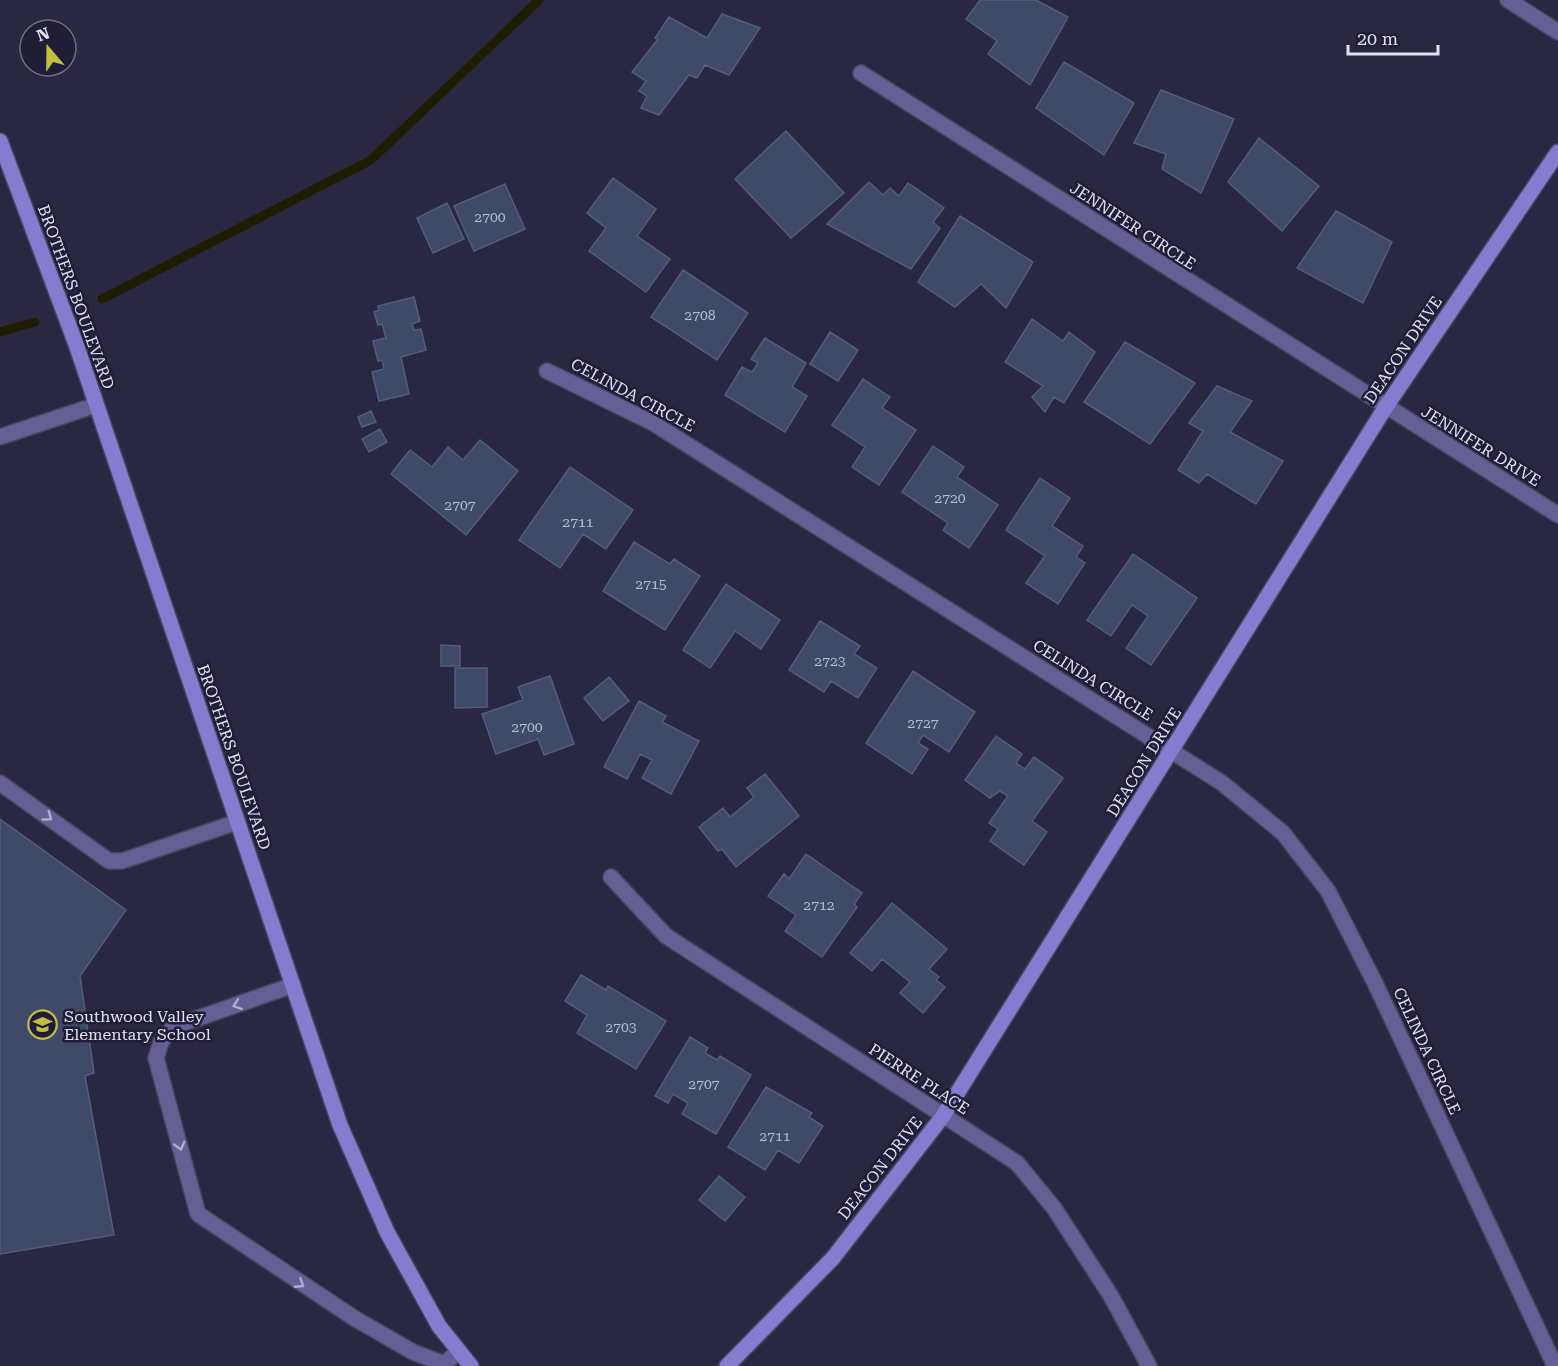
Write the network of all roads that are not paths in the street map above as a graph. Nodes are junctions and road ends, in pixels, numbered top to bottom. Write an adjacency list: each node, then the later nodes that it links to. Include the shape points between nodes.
1 (1508, 0): 2 (street)
2 (1558, 32)
3 (861, 74): 8 (street, JENNIFER CIRCLE)
4 (0, 141): 7 (street, BROTHERS BOULEVARD)
5 (1558, 152): 8 (street, DEACON DRIVE)
6 (547, 370): 11 (street, CELINDA CIRCLE, via 653,423)
7 (96, 405): 9 (street); 13 (street, BROTHERS BOULEVARD)
8 (1385, 408): 10 (street, JENNIFER DRIVE); 11 (street, DEACON DRIVE)
9 (0, 437)
10 (1558, 515)
11 (1172, 752): 16 (street, DEACON DRIVE); 21 (street, CELINDA CIRCLE, via 1222,783 1283,833 1328,891)
12 (0, 783): 13 (street, one-way to 13, via 109,861 122,861)
13 (237, 822): 15 (street, BROTHERS BOULEVARD)
14 (611, 877): 16 (street, PIERRE PLACE, via 666,936)
15 (292, 985): 17 (street, BROTHERS BOULEVARD, via 340,1125 387,1232 440,1326); 17 (street, one-way to 17, via 173,1027 160,1042 156,1058 198,1214 325,1300 413,1352 444,1364)
16 (943, 1116): 19 (street, DEACON DRIVE, via 832,1258); 20 (street, PIERRE PLACE, via 1017,1163 1053,1208 1112,1296)
17 (459, 1351): 18 (street, BROTHERS BOULEVARD)
18 (471, 1366)
19 (727, 1366)
20 (1149, 1366)
21 (1556, 1366)

